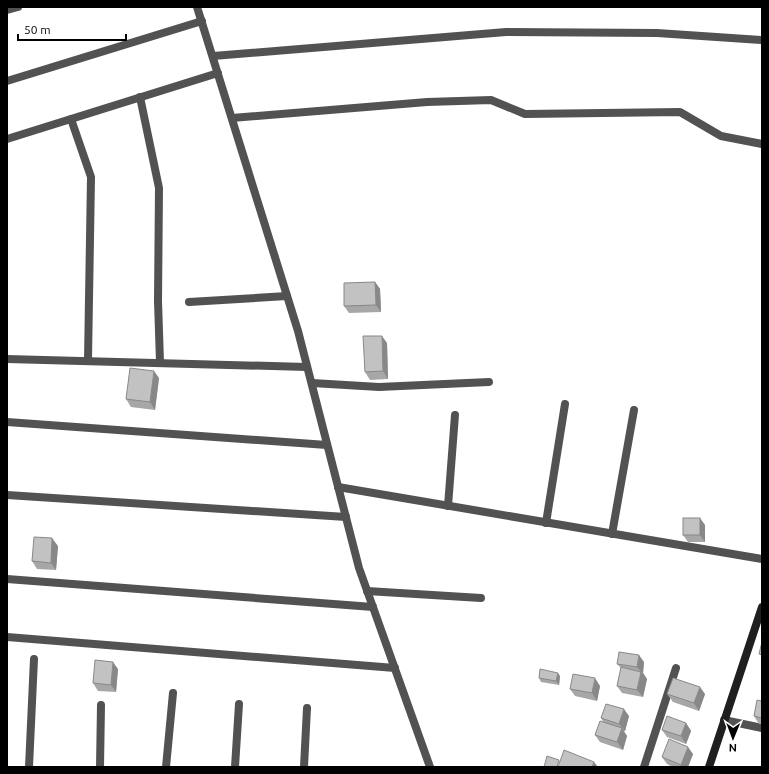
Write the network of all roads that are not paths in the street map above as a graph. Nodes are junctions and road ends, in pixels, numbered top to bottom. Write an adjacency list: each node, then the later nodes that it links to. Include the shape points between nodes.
1 (18, 7): 3 (street)
2 (197, 7): 4 (street)
3 (7, 10)
4 (202, 21): 6 (street); 8 (street)
5 (761, 40): 6 (street, via 656,33 506,32)
6 (213, 56): 7 (street)
7 (218, 73): 9 (street); 10 (street)
8 (7, 81)
9 (140, 98): 11 (street); 18 (street, via 159,188)
10 (232, 118): 13 (street, via 427,102 491,100 525,114 680,112 721,136); 14 (street)
11 (70, 119): 12 (street); 17 (street, via 91,177)
12 (7, 138)
13 (762, 144)
14 (287, 296): 15 (street); 19 (street)
15 (190, 302)
16 (7, 359): 17 (street)
17 (88, 360): 18 (street)
18 (160, 362): 19 (street)
19 (307, 367): 21 (street)
20 (489, 382): 21 (street, via 379,388)
21 (312, 383): 26 (street)
22 (565, 404): 31 (street)
23 (634, 410): 32 (street)
24 (455, 415): 29 (street)
25 (7, 422): 26 (street)
26 (327, 445): 27 (street)
27 (338, 487): 29 (street); 30 (street)
28 (7, 494): 30 (street)
29 (448, 506): 31 (street)
30 (346, 518): 35 (street)
31 (546, 523): 32 (street)
32 (612, 534): 33 (street)
33 (762, 559)
34 (7, 579): 38 (street)
35 (367, 591): 36 (street); 38 (street)
36 (482, 598)
37 (762, 606): 47 (street)
38 (373, 607): 41 (street)
39 (7, 637): 41 (street)
40 (34, 659): 49 (street)
41 (394, 668): 54 (street)
42 (676, 668): 55 (street)
43 (173, 693): 51 (street)
44 (239, 704): 52 (street)
45 (101, 705): 50 (street)
46 (307, 708): 53 (street)
47 (724, 720): 48 (street); 56 (street)
48 (762, 728)
49 (29, 767)
50 (100, 767)
51 (166, 767)
52 (235, 767)
53 (304, 767)
54 (430, 767)
55 (644, 767)
56 (709, 767)

